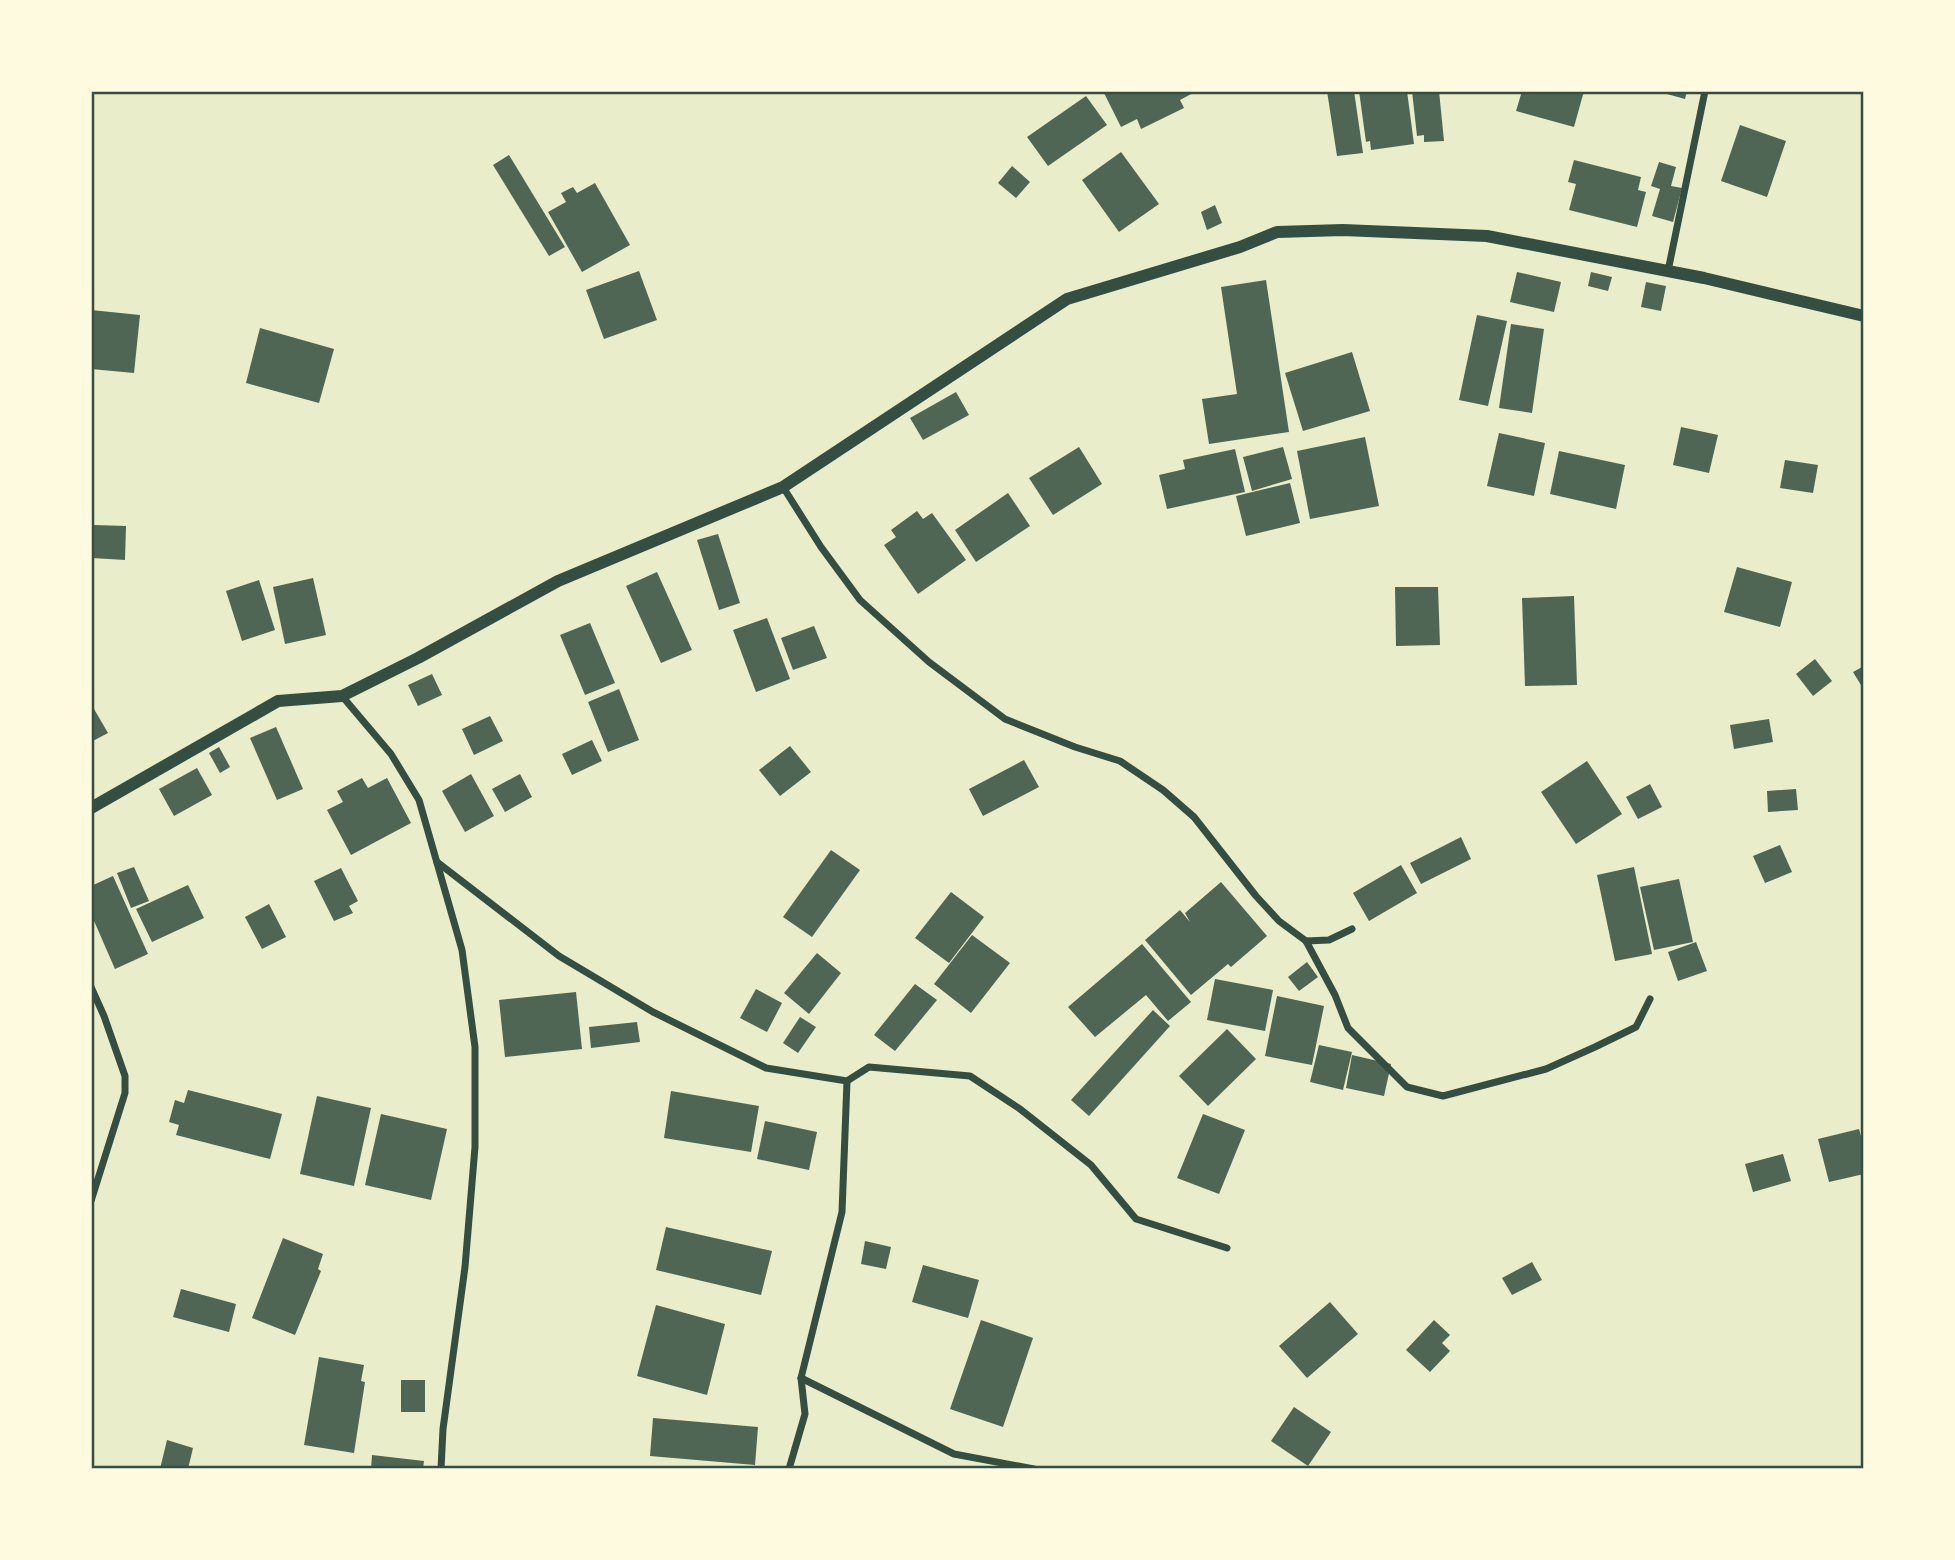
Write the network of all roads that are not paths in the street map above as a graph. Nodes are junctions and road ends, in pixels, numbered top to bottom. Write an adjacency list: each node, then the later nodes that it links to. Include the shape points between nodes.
1 (1705, 91): 2 (street)
2 (1668, 271): 3 (street); 4 (street, via 1487,236 1277,232 1067,299)
3 (1864, 316)
4 (783, 487): 5 (street, via 558,580); 9 (street, via 860,600 929,662 1004,719 1120,761 1163,790 1194,817 1279,921)
5 (342, 696): 6 (street, via 278,701); 7 (street, via 391,754 419,800)
6 (91, 808)
7 (437, 862): 12 (street, via 559,956 653,1012 766,1068); 16 (street, via 462,950 475,1048 475,1147)
8 (1352, 929): 9 (street, via 1329,940)
9 (1306, 941): 11 (street, via 1348,1028 1407,1087 1443,1096 1546,1069 1595,1047 1636,1027)
10 (91, 987): 13 (street, via 125,1076 121,1106)
11 (1650, 999)
12 (847, 1081): 14 (street, via 869,1067 970,1076 1091,1164 1136,1219); 15 (street, via 842,1212)
13 (91, 1201)
14 (1227, 1248)
15 (802, 1378): 17 (street, via 804,1414); 18 (street, via 954,1454)
16 (441, 1469)
17 (789, 1469)
18 (1034, 1469)

